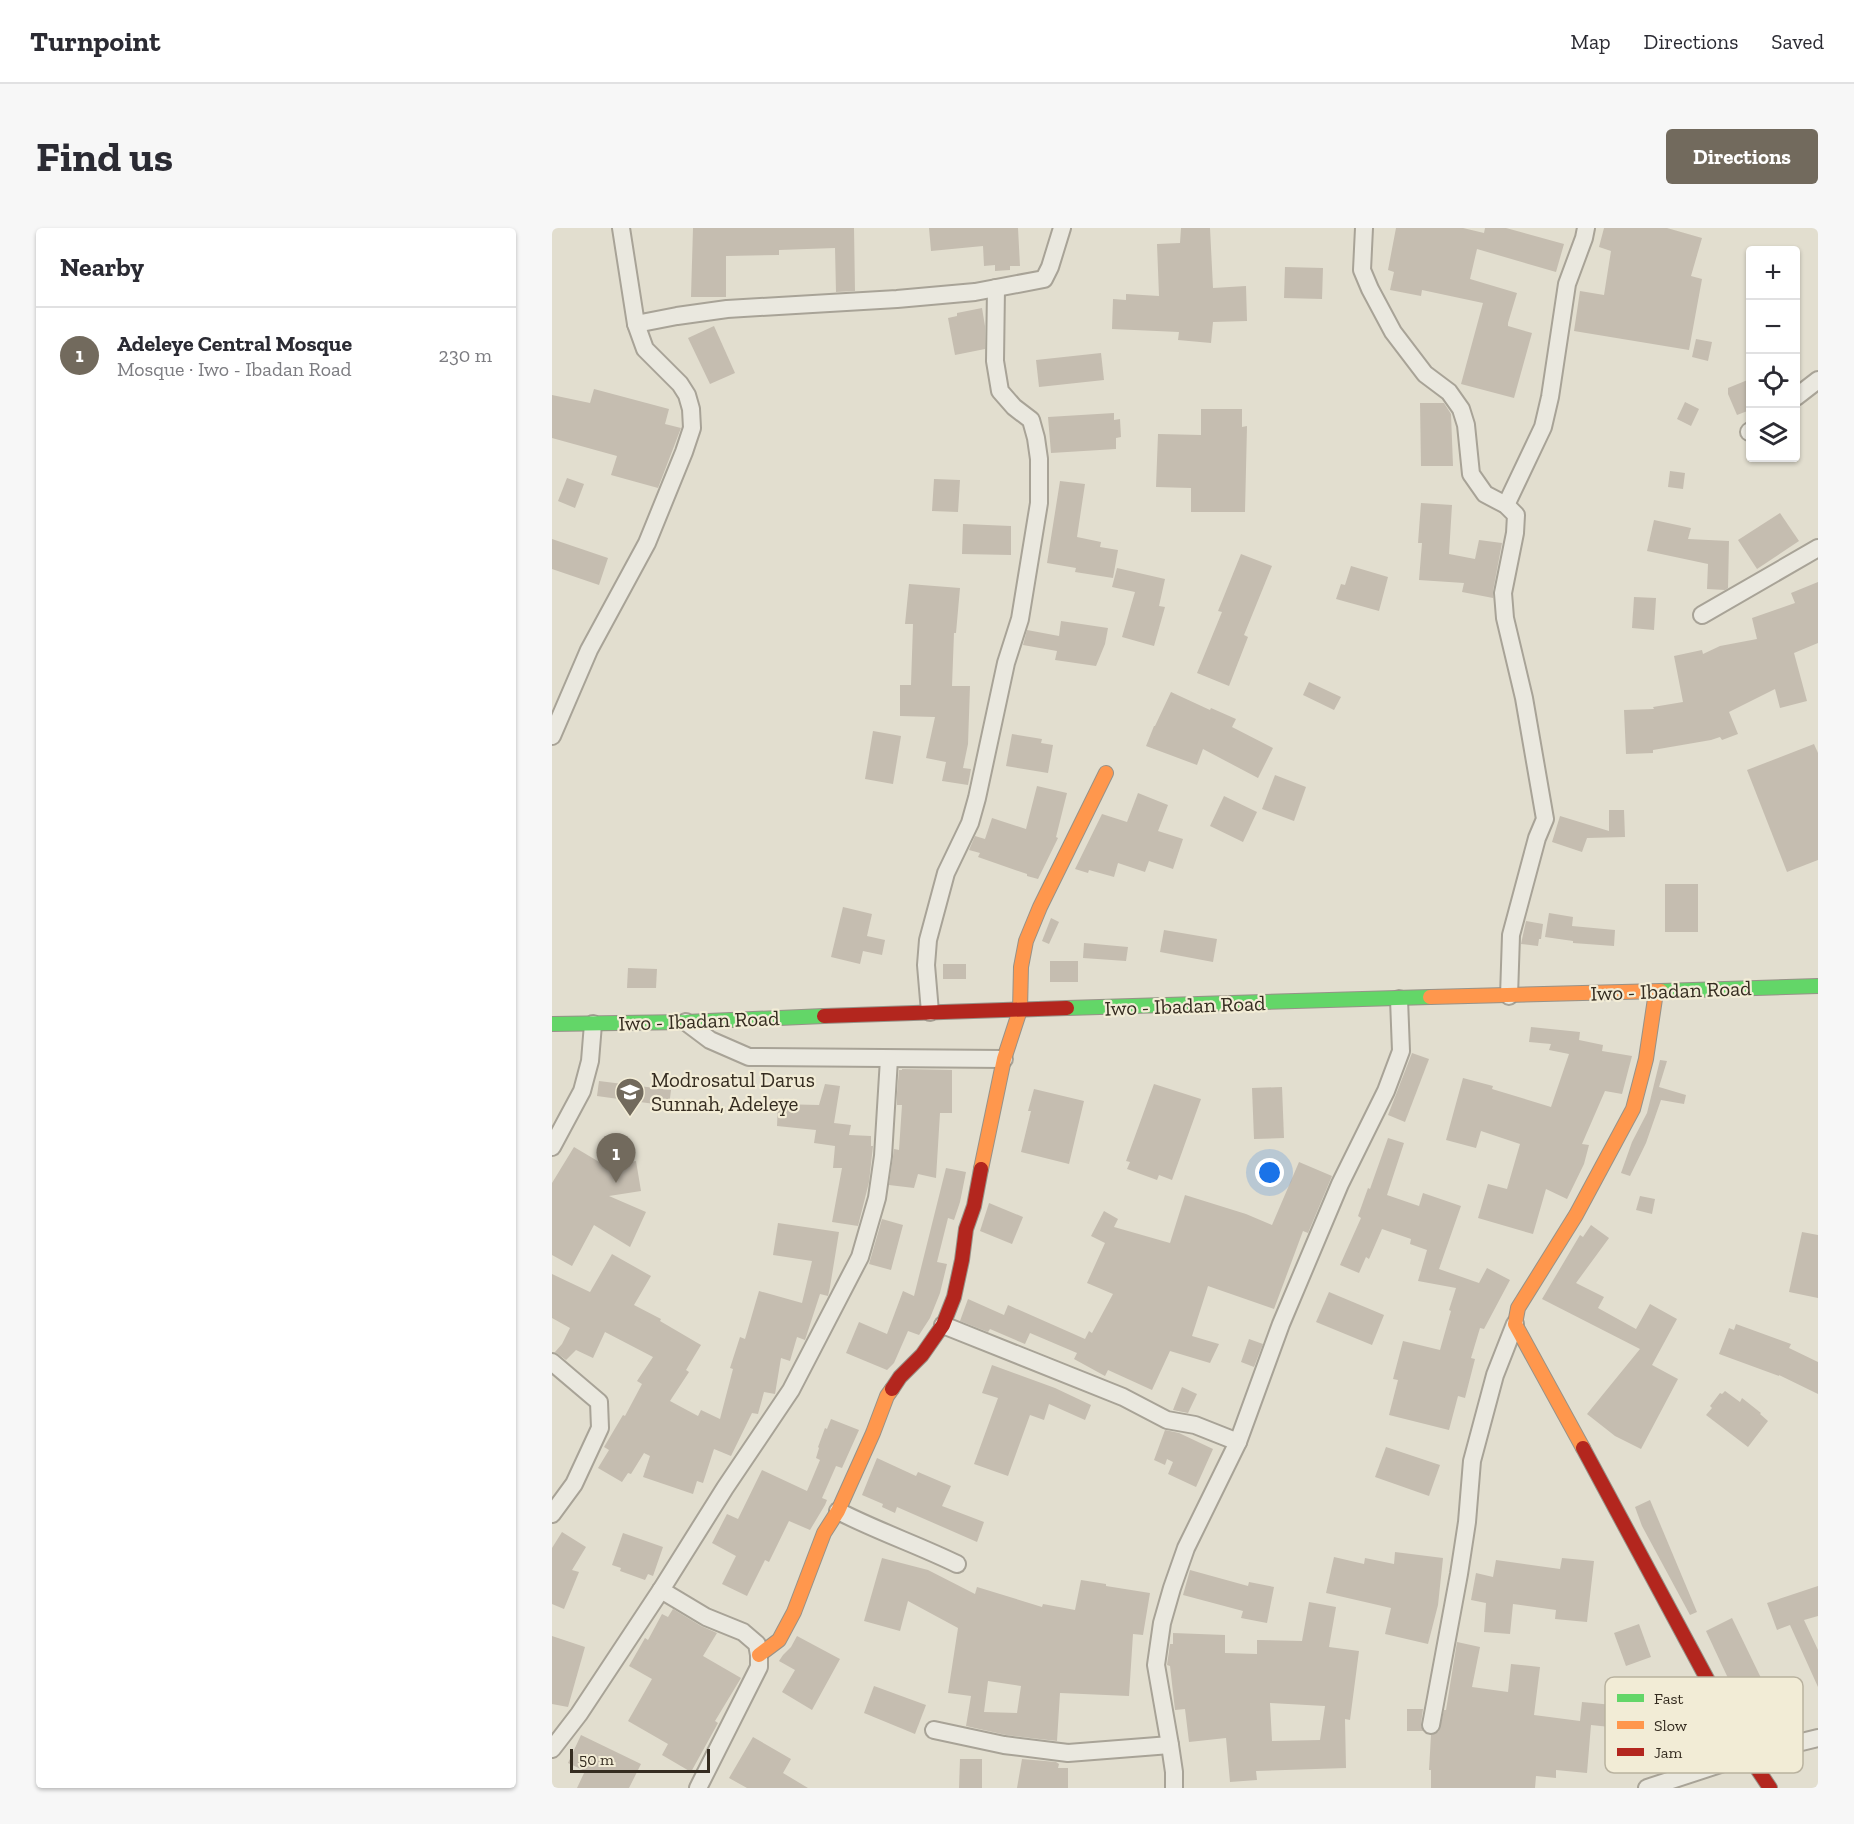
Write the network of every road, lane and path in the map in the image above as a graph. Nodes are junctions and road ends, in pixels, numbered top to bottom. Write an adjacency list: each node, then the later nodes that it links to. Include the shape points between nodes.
1 (621, 228): 6 (street)
2 (1062, 228): 5 (street, via 1044,279)
3 (1364, 228): 9 (street, via 1362,270 1370,289 1393,332 1425,374 1449,392 1461,409 1471,474 1485,494)
4 (1586, 228): 9 (street, via 1567,284 1543,427)
5 (996, 288): 6 (street, via 897,299 728,309); 19 (street, via 995,361 1000,391 1031,420 1039,459 1039,503 1020,619 1006,663 977,798 970,823 946,873 928,940)
6 (636, 324): 12 (street, via 645,349 687,395 692,428 647,543 589,650)
7 (1818, 380): 8 (street)
8 (1800, 394)
9 (1506, 505): 16 (street, via 1516,515 1503,593 1505,618 1524,698 1545,819 1511,935)
10 (1818, 548): 11 (street)
11 (1702, 615)
12 (552, 736)
13 (1106, 773): 18 (street, via 1026,941)
14 (1818, 986): 15 (street, Iwo - Ibadan Road)
15 (1656, 992): 16 (street, Iwo - Ibadan Road); 26 (street, via 1646,1059 1633,1109 1576,1215 1518,1308)
16 (1509, 996): 17 (street, Iwo - Ibadan Road)
17 (1399, 999): 18 (street, Iwo - Ibadan Road); 29 (street, via 1401,1050 1281,1324)
18 (1020, 1010): 19 (street, Iwo - Ibadan Road); 24 (street)
19 (930, 1012): 20 (street, Iwo - Ibadan Road)
20 (686, 1022): 22 (street, Iwo - Ibadan Road); 23 (street, via 710,1040 749,1057)
21 (552, 1024): 22 (street, Iwo - Ibadan Road)
22 (593, 1024): 25 (street, via 590,1061 582,1091)
23 (889, 1059): 24 (street); 33 (street, via 877,1198 860,1257 791,1390)
24 (1004, 1059): 27 (street, via 954,1297)
25 (552, 1147)
26 (1515, 1324): 35 (street); 36 (street, via 1495,1376 1472,1461 1460,1574)
27 (943, 1325): 29 (street, via 1123,1397 1167,1419); 30 (street, via 887,1396)
28 (552, 1362): 31 (street, via 599,1402 600,1428 574,1484)
29 (1238, 1442): 40 (street, via 1186,1548 1162,1623 1156,1665)
30 (838, 1511): 32 (street); 34 (street, via 824,1533 794,1612 778,1640)
31 (552, 1514)
32 (957, 1564)
33 (661, 1590): 34 (street, via 706,1617 743,1632 757,1644); 41 (street)
34 (759, 1655): 44 (street, via 759,1667)
35 (1707, 1677)
36 (1431, 1725)
37 (934, 1730): 40 (street, via 1068,1753)
38 (1818, 1738): 39 (street)
39 (1803, 1742)
40 (1170, 1744): 45 (street)
41 (552, 1749)
42 (1693, 1773): 46 (street)
43 (1760, 1773): 47 (street)
44 (698, 1788)
45 (1173, 1788)
46 (1647, 1788)
47 (1770, 1788)

